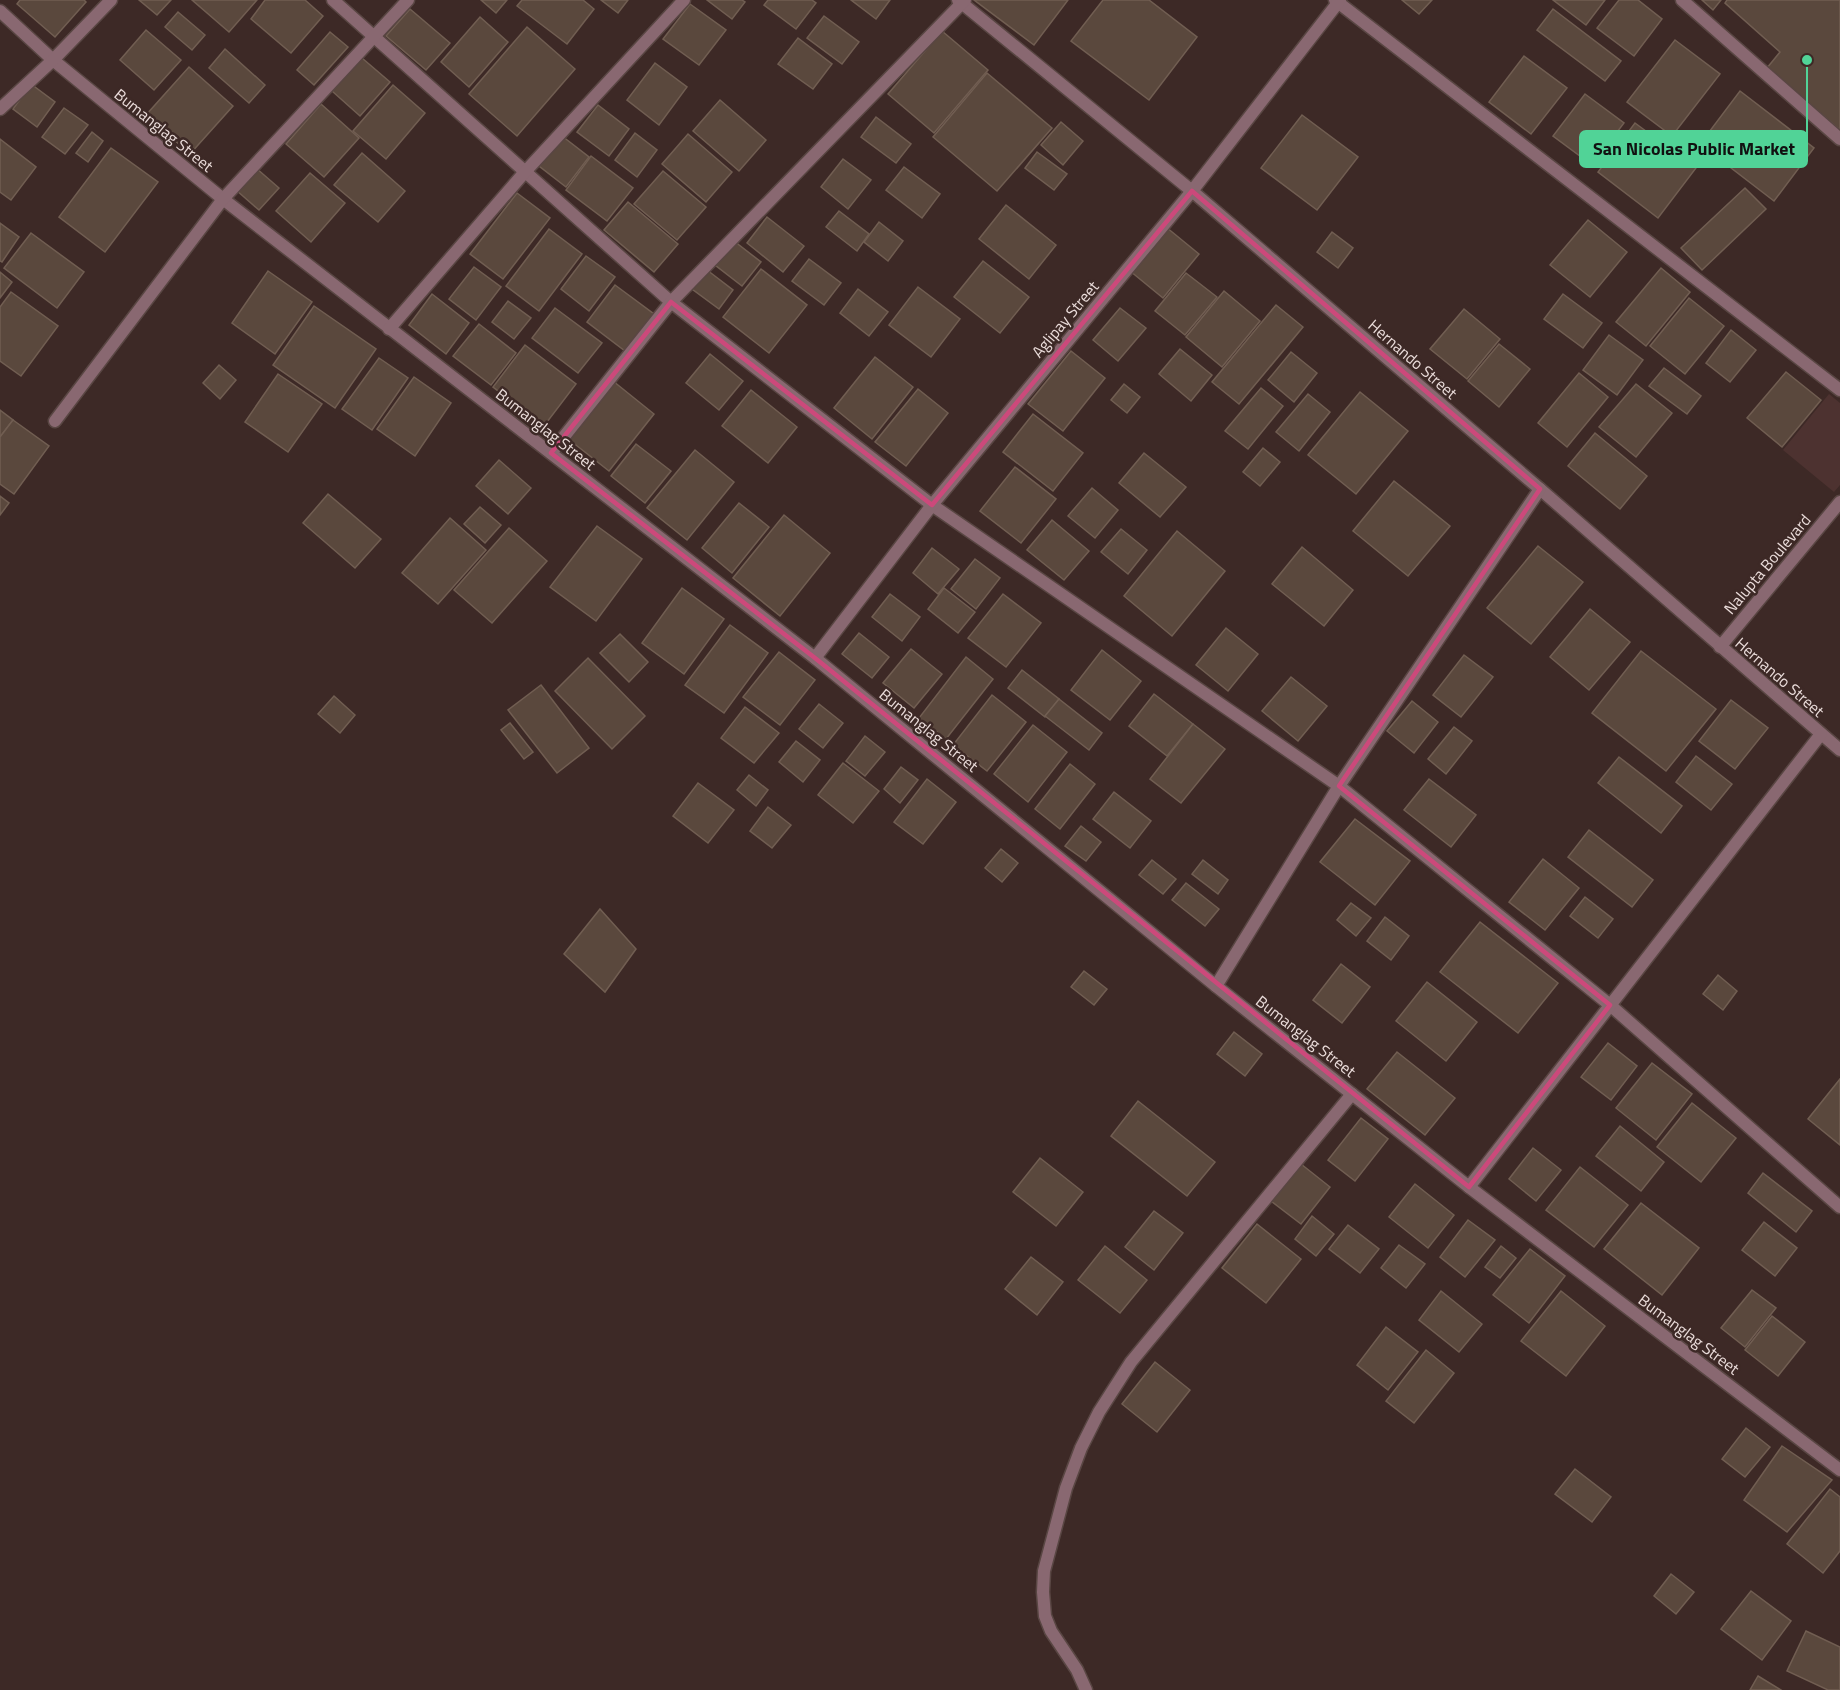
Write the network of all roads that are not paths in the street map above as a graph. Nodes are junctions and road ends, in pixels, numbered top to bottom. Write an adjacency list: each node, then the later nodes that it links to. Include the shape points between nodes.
1 (111, 0): 10 (street)
2 (333, 0): 9 (street)
3 (408, 0): 9 (street)
4 (684, 0): 13 (street)
5 (1682, 0): 12 (street)
6 (962, 1): 14 (street, Hernando Street); 16 (street)
7 (1338, 1): 14 (street, Aglipay Street); 18 (street)
8 (0, 11): 10 (street, Bumanglag Street)
9 (374, 38): 13 (street); 15 (street)
10 (52, 60): 11 (street); 15 (street, Bumanglag Street)
11 (0, 109)
12 (1840, 139)
13 (524, 173): 16 (street); 17 (street)
14 (1192, 191): 21 (street, Hernando Street); 23 (street, Aglipay Street)
15 (223, 199): 17 (street, Bumanglag Street); 19 (street)
16 (671, 302): 20 (street); 23 (street)
17 (389, 329): 20 (street, Bumanglag Street)
18 (1840, 390)
19 (55, 421)
20 (551, 453): 25 (street, Bumanglag Street)
21 (1540, 489): 24 (street, Hernando Street); 28 (street)
22 (1840, 502): 24 (street, Nalupta Boulevard)
23 (932, 505): 25 (street, Aglipay Street); 28 (street)
24 (1720, 647): 26 (street, Hernando Street)
25 (815, 658): 29 (street, Bumanglag Street)
26 (1821, 734): 27 (street, Hernando Street); 30 (street)
27 (1840, 750)
28 (1339, 786): 29 (street); 30 (street)
29 (1216, 986): 31 (street, Bumanglag Street)
30 (1610, 1005): 32 (street); 33 (street)
31 (1352, 1094): 32 (street, Bumanglag Street); 35 (street, via 1131,1362 1081,1448 1065,1488 1044,1571 1043,1592 1051,1631)
32 (1469, 1187): 34 (street, Bumanglag Street)
33 (1840, 1207)
34 (1840, 1470)
35 (1086, 1690)

